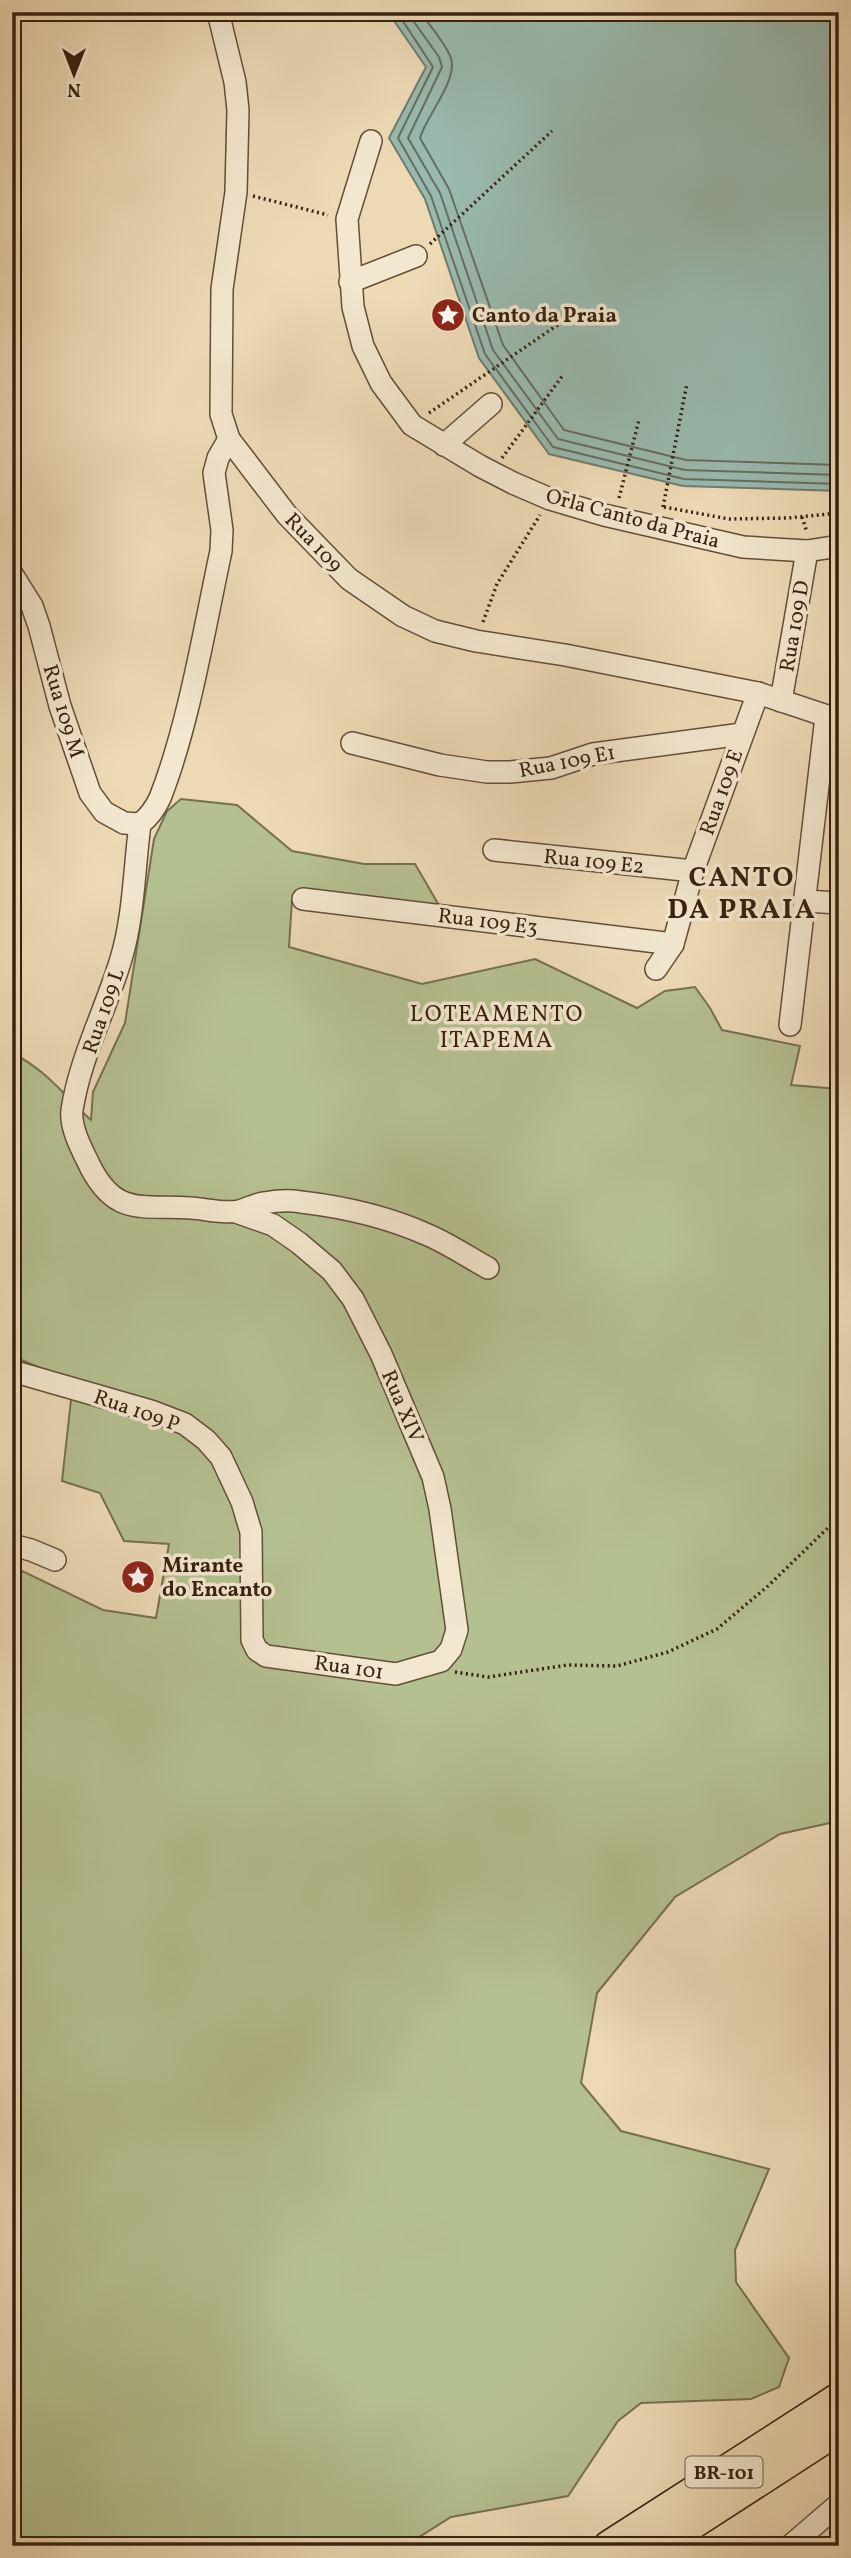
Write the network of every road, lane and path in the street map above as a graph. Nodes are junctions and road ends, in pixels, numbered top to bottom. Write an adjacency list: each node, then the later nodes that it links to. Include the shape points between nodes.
1 (218, 12): 4 (street, Rua 109, via 237,100)
2 (552, 131): 6 (path)
3 (371, 141): 5 (street, Orla Canto da Praia)
4 (236, 192): 5 (path); 14 (street, Rua 109, via 222,302 221,414)
5 (346, 219): 7 (street, Orla Canto da Praia)
6 (416, 256): 7 (street)
7 (350, 282): 13 (street, Orla Canto da Praia, via 363,346 381,383)
8 (572, 315): 13 (path)
9 (563, 375): 16 (path)
10 (687, 383): 22 (path)
11 (491, 404): 15 (street)
12 (639, 420): 18 (path)
13 (411, 425): 15 (street, Orla Canto da Praia)
14 (229, 439): 27 (street, Rua 109, via 287,515 349,579 403,617); 33 (street, via 214,473 221,551 182,727 159,801)
15 (444, 446): 19 (street, Orla Canto da Praia)
16 (499, 461)
17 (610, 495): 18 (path)
18 (619, 498): 20 (path)
19 (550, 499): 25 (street, Orla Canto da Praia, via 743,547); 27 (path, via 497,584)
20 (630, 500)
21 (652, 505): 22 (path)
22 (663, 507): 23 (path, via 729,519)
23 (839, 513)
24 (839, 546): 25 (street, Orla Canto da Praia)
25 (807, 551): 29 (street, Rua 109 D)
26 (12, 574): 33 (street, Rua 109 M, via 32,606 90,793 104,812 124,823)
27 (476, 641): 28 (street, Rua 109)
28 (758, 693): 29 (street, Rua 109); 31 (street, Rua 109 E)
29 (781, 701): 30 (street, Rua 109)
30 (833, 718): 37 (street)
31 (742, 734): 32 (street, Rua 109 E1, via 593,754 551,768 510,772 440,765); 35 (street, Rua 109 E)
32 (352, 743)
33 (140, 824): 42 (street, Rua 109 L, via 132,916 71,1113 93,1175 122,1203 136,1208)
34 (494, 850): 35 (street, Rua 109 E2)
35 (693, 871): 39 (street, Rua 109 E)
36 (303, 899): 39 (street, Rua 109 E3)
37 (805, 901): 38 (street); 41 (street)
38 (839, 903)
39 (673, 944): 40 (street, Rua 109 E)
40 (656, 970)
41 (790, 1025)
42 (236, 1212): 43 (street, Rua 109 L, via 286,1202 342,1208 406,1226); 49 (street, Rua XIV, via 273,1225 332,1271 353,1299 381,1354 433,1477 440,1509 457,1630)
43 (488, 1268)
44 (12, 1371): 48 (street, Rua 109 P, via 151,1411 185,1424 206,1440 225,1466 251,1532)
45 (839, 1517): 49 (path, via 717,1629 668,1652 617,1666 568,1665 488,1677 456,1673)
46 (12, 1545): 47 (street)
47 (55, 1560)
48 (257, 1650): 49 (street, Rua 101, via 265,1656 397,1674)
49 (441, 1661)
50 (839, 2398): 53 (highway, BR-101)
51 (839, 2428): 54 (highway, BR-101)
52 (839, 2504): 55 (street)
53 (609, 2546)
54 (658, 2546)
55 (790, 2546)

